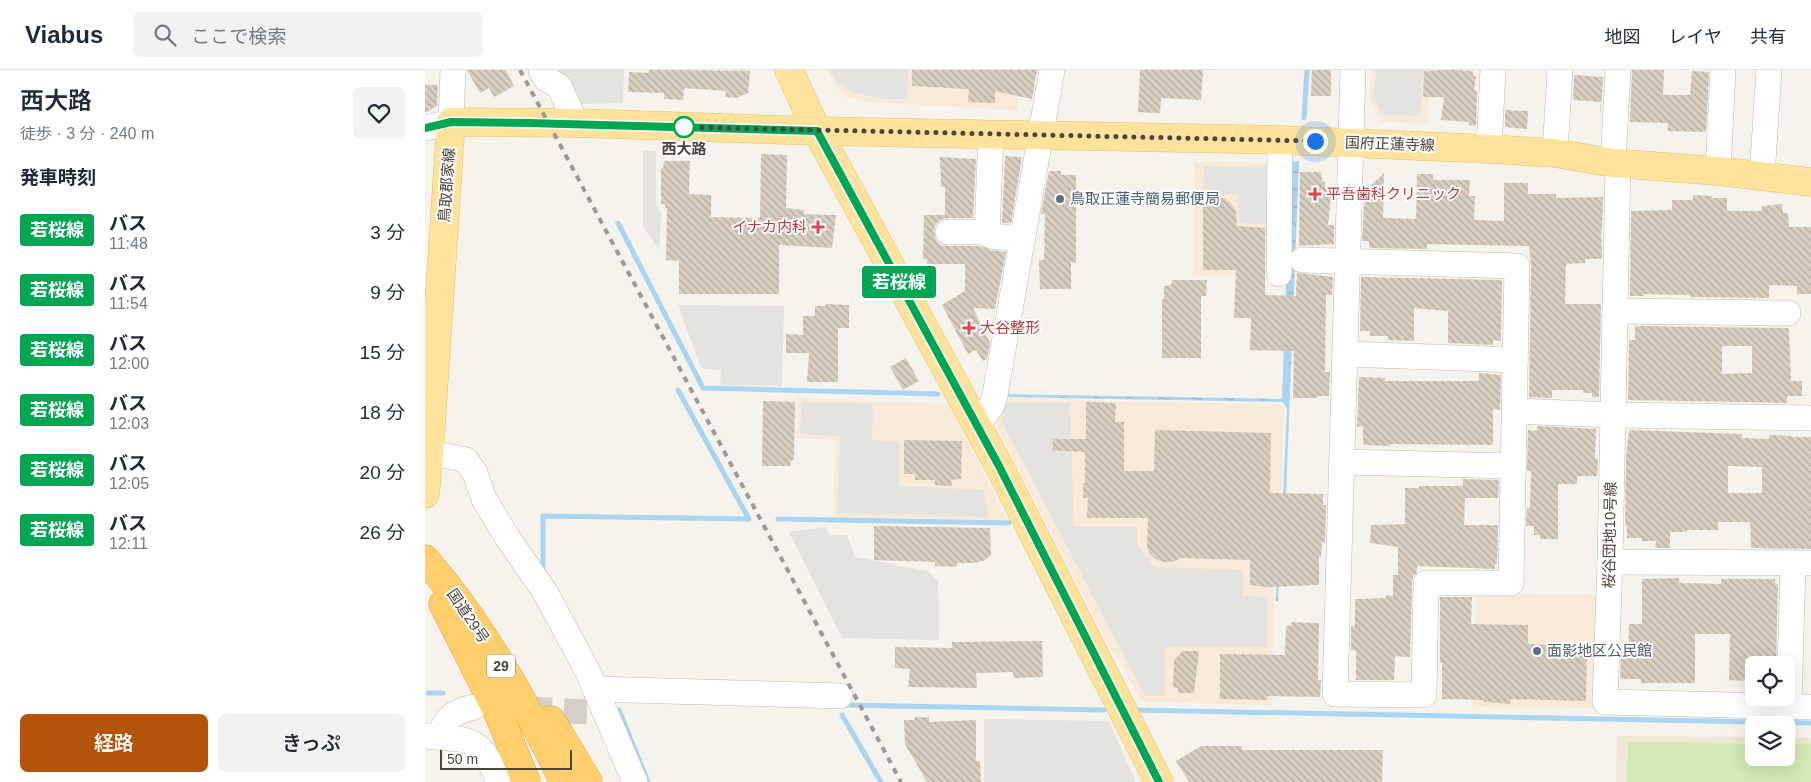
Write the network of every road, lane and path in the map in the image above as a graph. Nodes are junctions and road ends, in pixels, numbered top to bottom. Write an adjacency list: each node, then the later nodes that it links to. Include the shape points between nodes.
1 (453, 70): 11 (street)
2 (541, 70): 12 (street, via 546,79 559,86)
3 (789, 70): 14 (main road)
4 (1052, 70): 16 (street)
5 (1353, 70): 18 (street)
6 (1493, 70): 19 (street)
7 (1559, 70): 20 (street)
8 (1617, 70): 21 (street, 桜谷団地10号線)
9 (1723, 70): 22 (street)
10 (1769, 70): 23 (street)
11 (451, 122): 12 (main road); 13 (street); 39 (main road, 鳥取郡家線)
12 (575, 123): 14 (main road)
13 (425, 128)
14 (817, 131): 15 (main road, 国府正蓮寺線); 38 (main road)
15 (991, 135): 16 (main road, 国府正蓮寺線); 26 (street)
16 (1040, 136): 17 (main road, 国府正蓮寺線); 27 (street)
17 (1280, 140): 18 (main road, 国府正蓮寺線); 30 (street)
18 (1350, 143): 19 (main road, 国府正蓮寺線); 29 (street)
19 (1489, 148): 20 (main road, 国府正蓮寺線)
20 (1555, 153): 21 (main road, 国府正蓮寺線)
21 (1615, 163): 22 (main road, 国府正蓮寺線); 31 (street, 桜谷団地10号線)
22 (1718, 171): 23 (main road, 国府正蓮寺線)
23 (1762, 176): 24 (main road, 国府正蓮寺線)
24 (1811, 182)
25 (948, 232): 26 (street)
26 (987, 232): 27 (street, via 991,236)
27 (1023, 239): 38 (street, via 995,395)
28 (1302, 260): 29 (street)
29 (1348, 261): 33 (street); 34 (street, via 1517,266)
30 (1279, 274)
31 (1615, 312): 32 (street); 36 (street, 桜谷団地10号線)
32 (1788, 314)
33 (1346, 354): 34 (street); 40 (street)
34 (1515, 360): 35 (street)
35 (1515, 410): 36 (street); 41 (street)
36 (1613, 415): 37 (street); 43 (street, 桜谷団地10号線)
37 (1811, 418)
38 (977, 426): 56 (main road)
39 (429, 455): 42 (main road, 鳥取郡家線); 47 (street, via 466,460 475,472 484,499 545,592)
40 (1342, 462): 41 (street); 41 (street, via 1335,694 1424,695 1427,583 1511,583)
41 (1513, 466)
42 (425, 494)
43 (1610, 562): 44 (street); 48 (street, 桜谷団地10号線, via 1605,702)
44 (1802, 563): 48 (street)
45 (435, 571): 52 (highway, via 444,608 500,717); 53 (highway, 国道29号 / 29, via 515,688); 54 (highway, via 503,648)
46 (840, 696): 47 (street)
47 (595, 704): 55 (street)
48 (1800, 706)
49 (474, 708): 50 (street, via 458,711)
50 (431, 736): 51 (street, via 472,742 490,760)
51 (499, 782)
52 (526, 782)
53 (564, 782)
54 (588, 782)
55 (635, 782)
56 (1159, 782)

